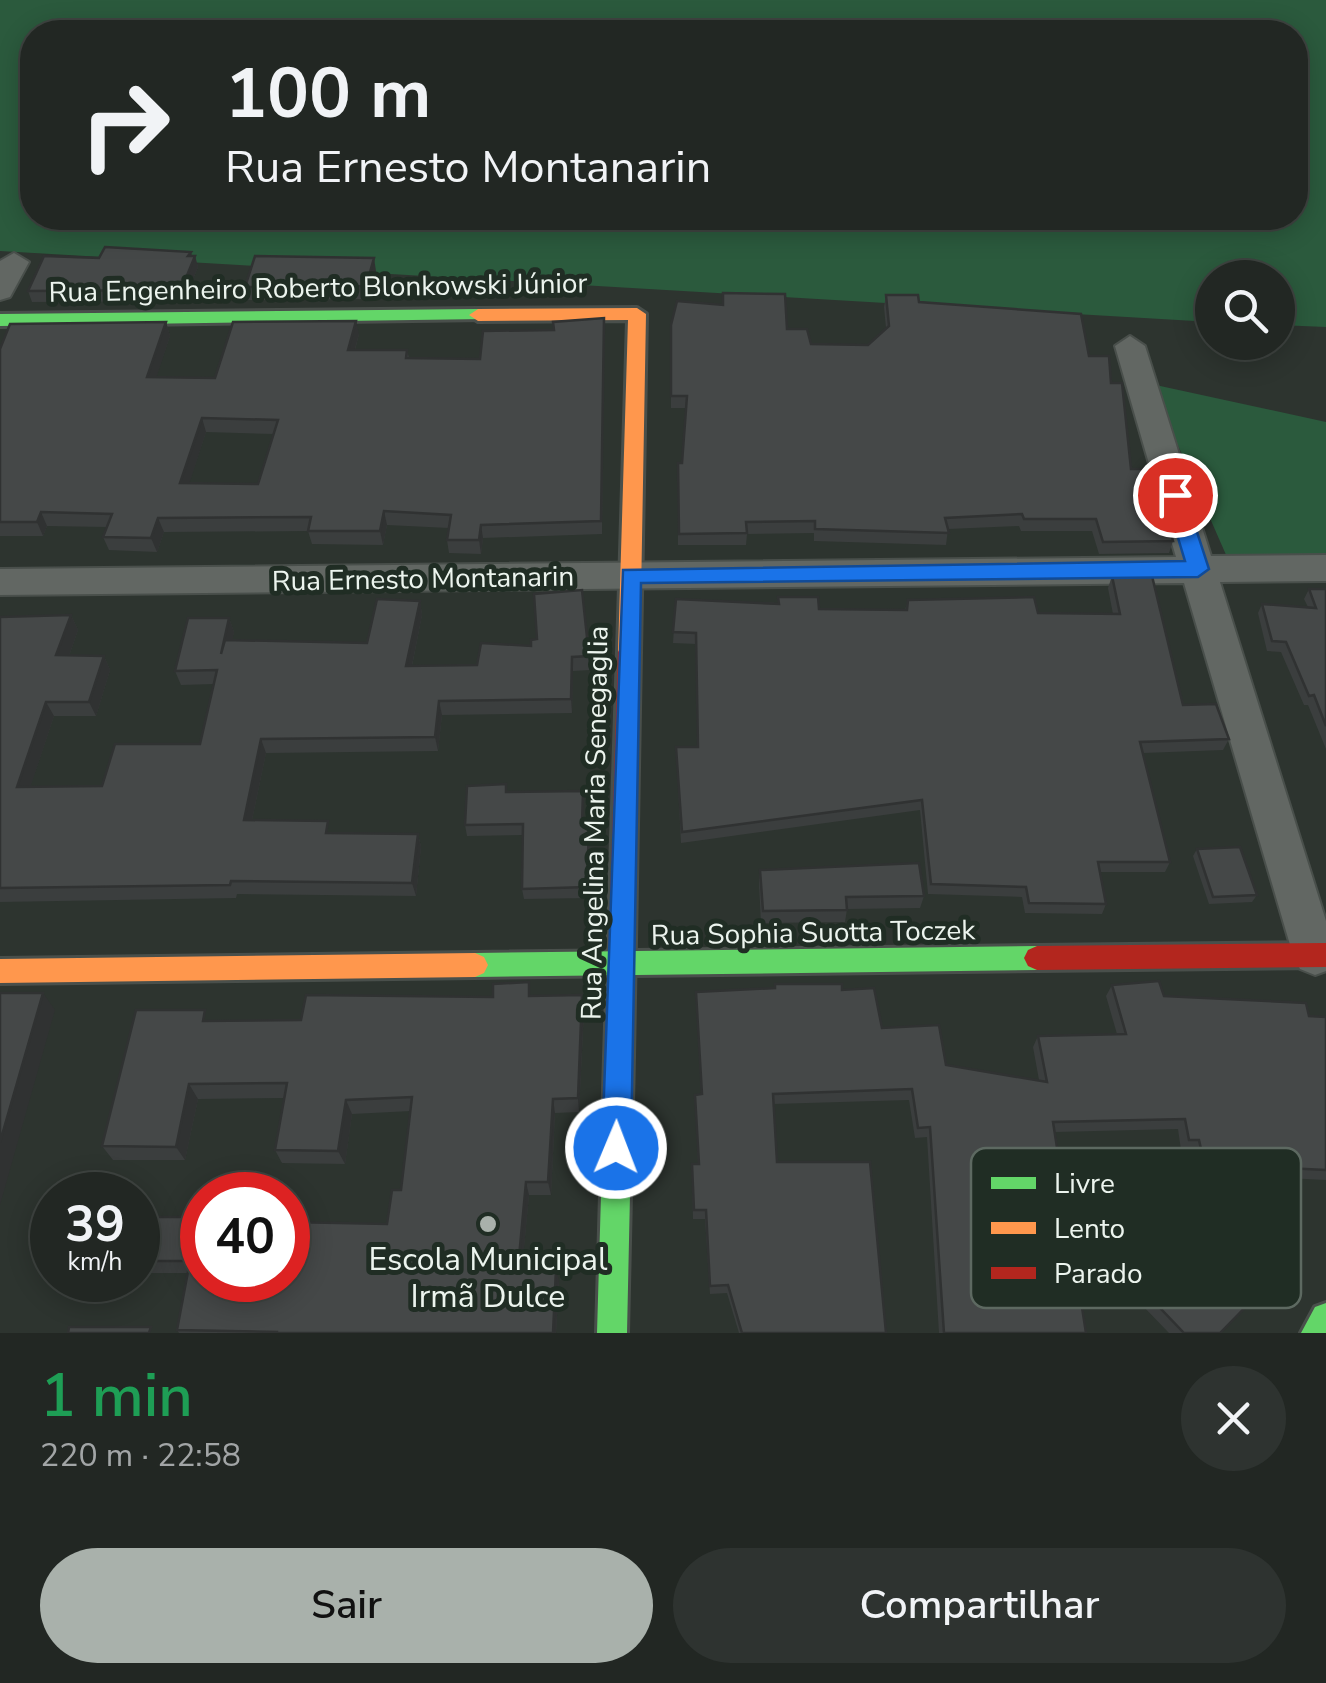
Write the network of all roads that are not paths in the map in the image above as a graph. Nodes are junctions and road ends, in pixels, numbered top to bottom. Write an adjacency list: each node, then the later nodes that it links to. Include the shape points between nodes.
1 (14, 262): 2 (street)
2 (0, 291)
3 (637, 314): 4 (street, Rua Engenheiro Roberto Blonkowski Júnior); 8 (street, Rua Angelina Maria Senegaglia)
4 (0, 320)
5 (1130, 346): 7 (street)
6 (1326, 568): 7 (street, Rua Ernesto Montanarin)
7 (1198, 569): 8 (street, Rua Ernesto Montanarin); 10 (street)
8 (630, 575): 9 (street, Rua Ernesto Montanarin); 11 (street, Rua Angelina Maria Senegaglia)
9 (0, 582)
10 (1321, 955): 11 (street, Rua Sophia Suotta Toczek)
11 (621, 964): 12 (street, Rua Sophia Suotta Toczek); 14 (street, Rua Angelina Maria Senegaglia)
12 (0, 972)
13 (1326, 1318): 15 (street)
14 (612, 1333)
15 (1316, 1333)

